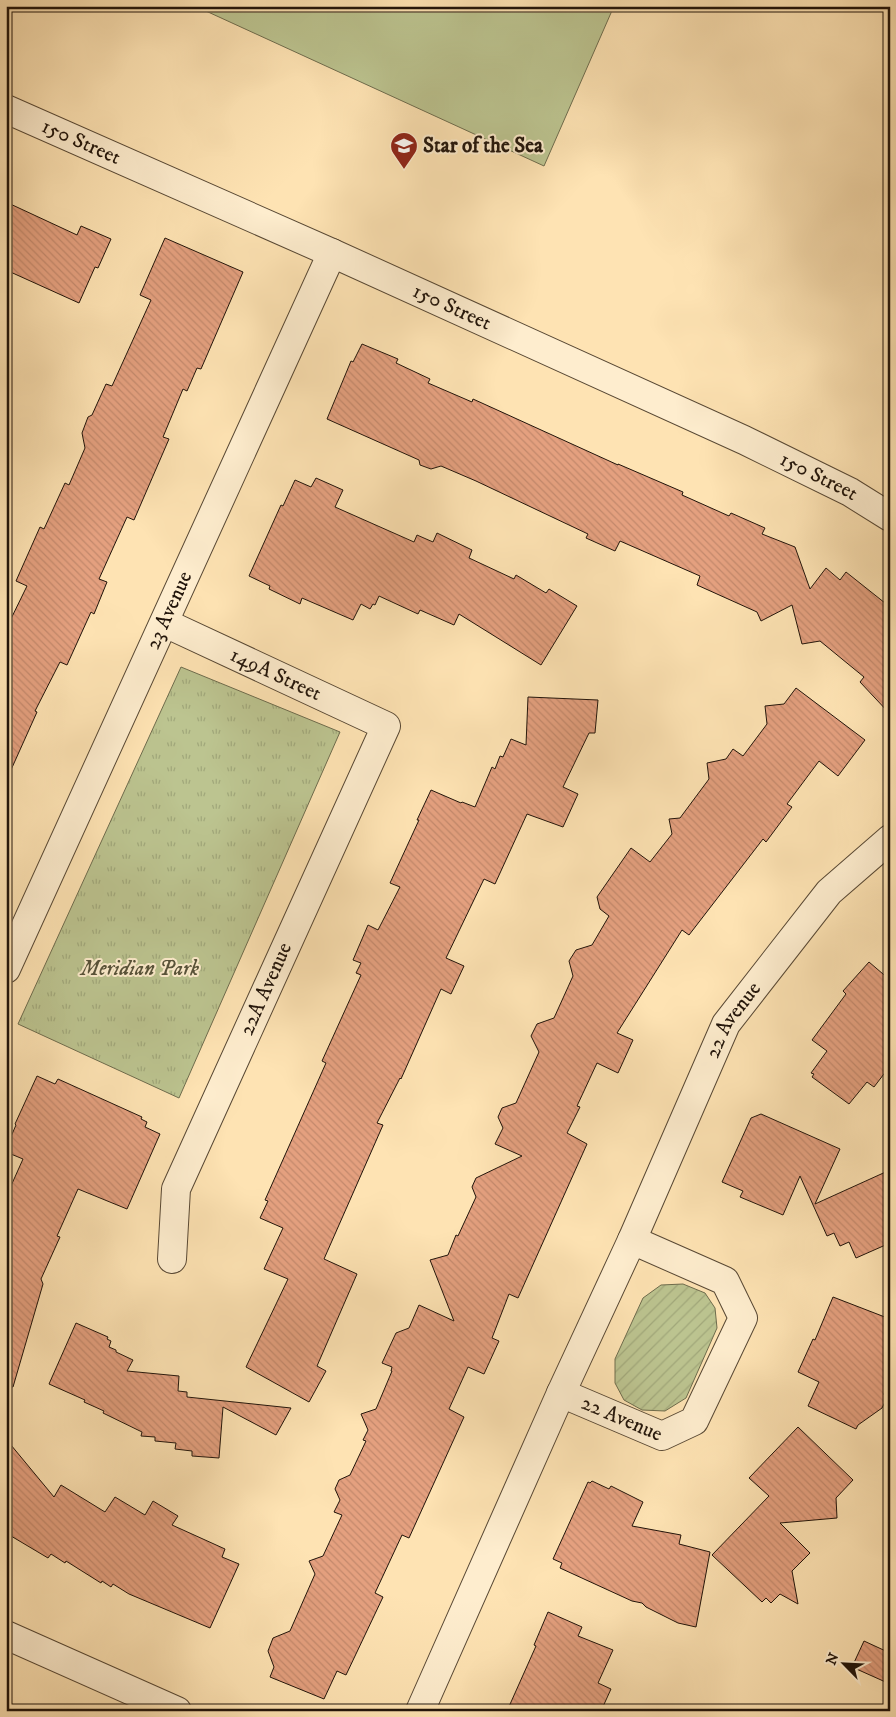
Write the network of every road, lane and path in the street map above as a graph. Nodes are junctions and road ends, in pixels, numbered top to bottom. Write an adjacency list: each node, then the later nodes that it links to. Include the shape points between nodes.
1 (6, 109): 2 (street, 150 Street)
2 (332, 253): 3 (street, 150 Street, via 744,440 850,492); 4 (street, 23 Avenue)
3 (890, 517)
4 (165, 623): 5 (street, 149A Street); 7 (street, 23 Avenue)
5 (386, 726): 9 (street, 22A Avenue, via 176,1189)
6 (890, 839): 8 (street, 22 Avenue, via 829,892 726,1024)
7 (6, 969)
8 (632, 1240): 10 (street, 22 Avenue); 10 (street, 22 Avenue, via 725,1281 743,1318 694,1421 662,1436)
9 (172, 1259)
10 (561, 1394): 13 (street, 22 Avenue)
11 (6, 1635): 12 (street)
12 (177, 1711)
13 (420, 1711)

